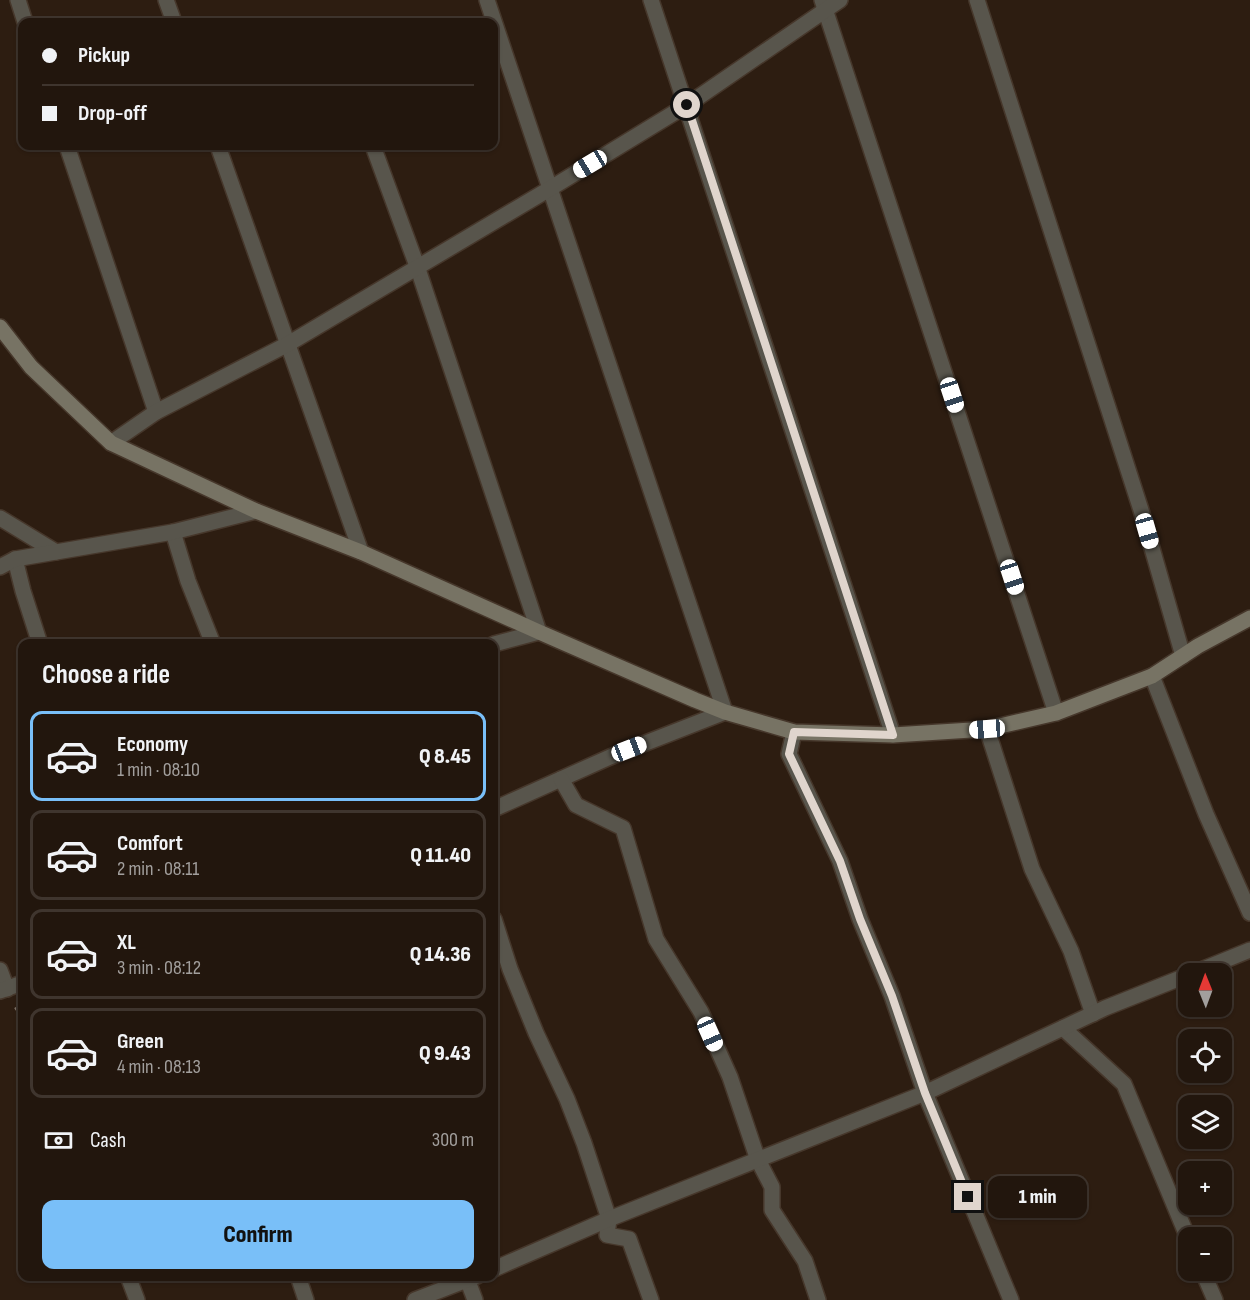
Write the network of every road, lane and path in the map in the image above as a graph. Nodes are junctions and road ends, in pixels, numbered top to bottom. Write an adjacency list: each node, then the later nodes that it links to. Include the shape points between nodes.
1 (18, 0): 8 (street)
2 (166, 0): 9 (street)
3 (487, 0): 10 (street)
4 (651, 0): 12 (street)
5 (840, 0): 7 (street)
6 (977, 0): 34 (street, via 1141,510)
7 (824, 5): 12 (street); 37 (street)
8 (24, 18)
9 (173, 18)
10 (493, 18)
11 (498, 32): 16 (street)
12 (687, 105): 16 (street); 40 (street)
13 (68, 150): 20 (street)
14 (219, 150): 19 (street)
15 (374, 150): 17 (street)
16 (551, 188): 17 (street); 36 (street)
17 (417, 266): 19 (street); 30 (street)
18 (0, 327): 21 (street, via 31,367)
19 (288, 344): 20 (street); 26 (street)
20 (156, 412): 21 (street)
21 (111, 443): 22 (street)
22 (256, 511): 24 (street); 26 (street)
23 (0, 518): 25 (street)
24 (173, 532): 25 (street); 32 (street)
25 (56, 552): 27 (street)
26 (361, 552): 30 (street)
27 (15, 559): 28 (street); 31 (street)
28 (0, 567)
29 (1250, 618): 34 (street)
30 (539, 632): 33 (street); 36 (street)
31 (38, 639)
32 (211, 639)
33 (498, 643)
34 (1183, 656): 35 (street)
35 (1152, 676): 37 (street); 43 (street)
36 (725, 712): 39 (street); 41 (street)
37 (1056, 713): 38 (street)
38 (987, 729): 40 (street); 51 (street, via 1032,869 1071,951)
39 (794, 732): 40 (street); 53 (street, via 789,754 840,861)
40 (893, 735)
41 (561, 778): 42 (street); 54 (street, via 576,805 623,828 656,939 700,1012 730,1077)
42 (498, 806)
43 (1250, 913)
44 (498, 932): 55 (street, via 536,1033 567,1098)
45 (1250, 950): 46 (street)
46 (1218, 963)
47 (0, 970): 50 (street)
48 (1178, 979): 51 (street)
49 (18, 984): 50 (street)
50 (3, 990)
51 (1093, 1014): 52 (street)
52 (1063, 1028): 53 (street); 56 (street, via 1124,1084)
53 (925, 1093): 54 (street); 69 (street)
54 (758, 1160): 55 (street); 68 (street, via 772,1187 772,1209 805,1261)
55 (609, 1219): 57 (street); 67 (street, via 607,1235 629,1239)
56 (1183, 1227)
57 (498, 1267)
58 (130, 1281): 63 (street)
59 (299, 1281): 64 (street)
60 (462, 1281): 65 (street)
61 (471, 1281): 66 (street)
62 (1207, 1281): 70 (street)
63 (137, 1300)
64 (306, 1300)
65 (415, 1300)
66 (475, 1300)
67 (651, 1300)
68 (818, 1300)
69 (1011, 1300)
70 (1215, 1300)

